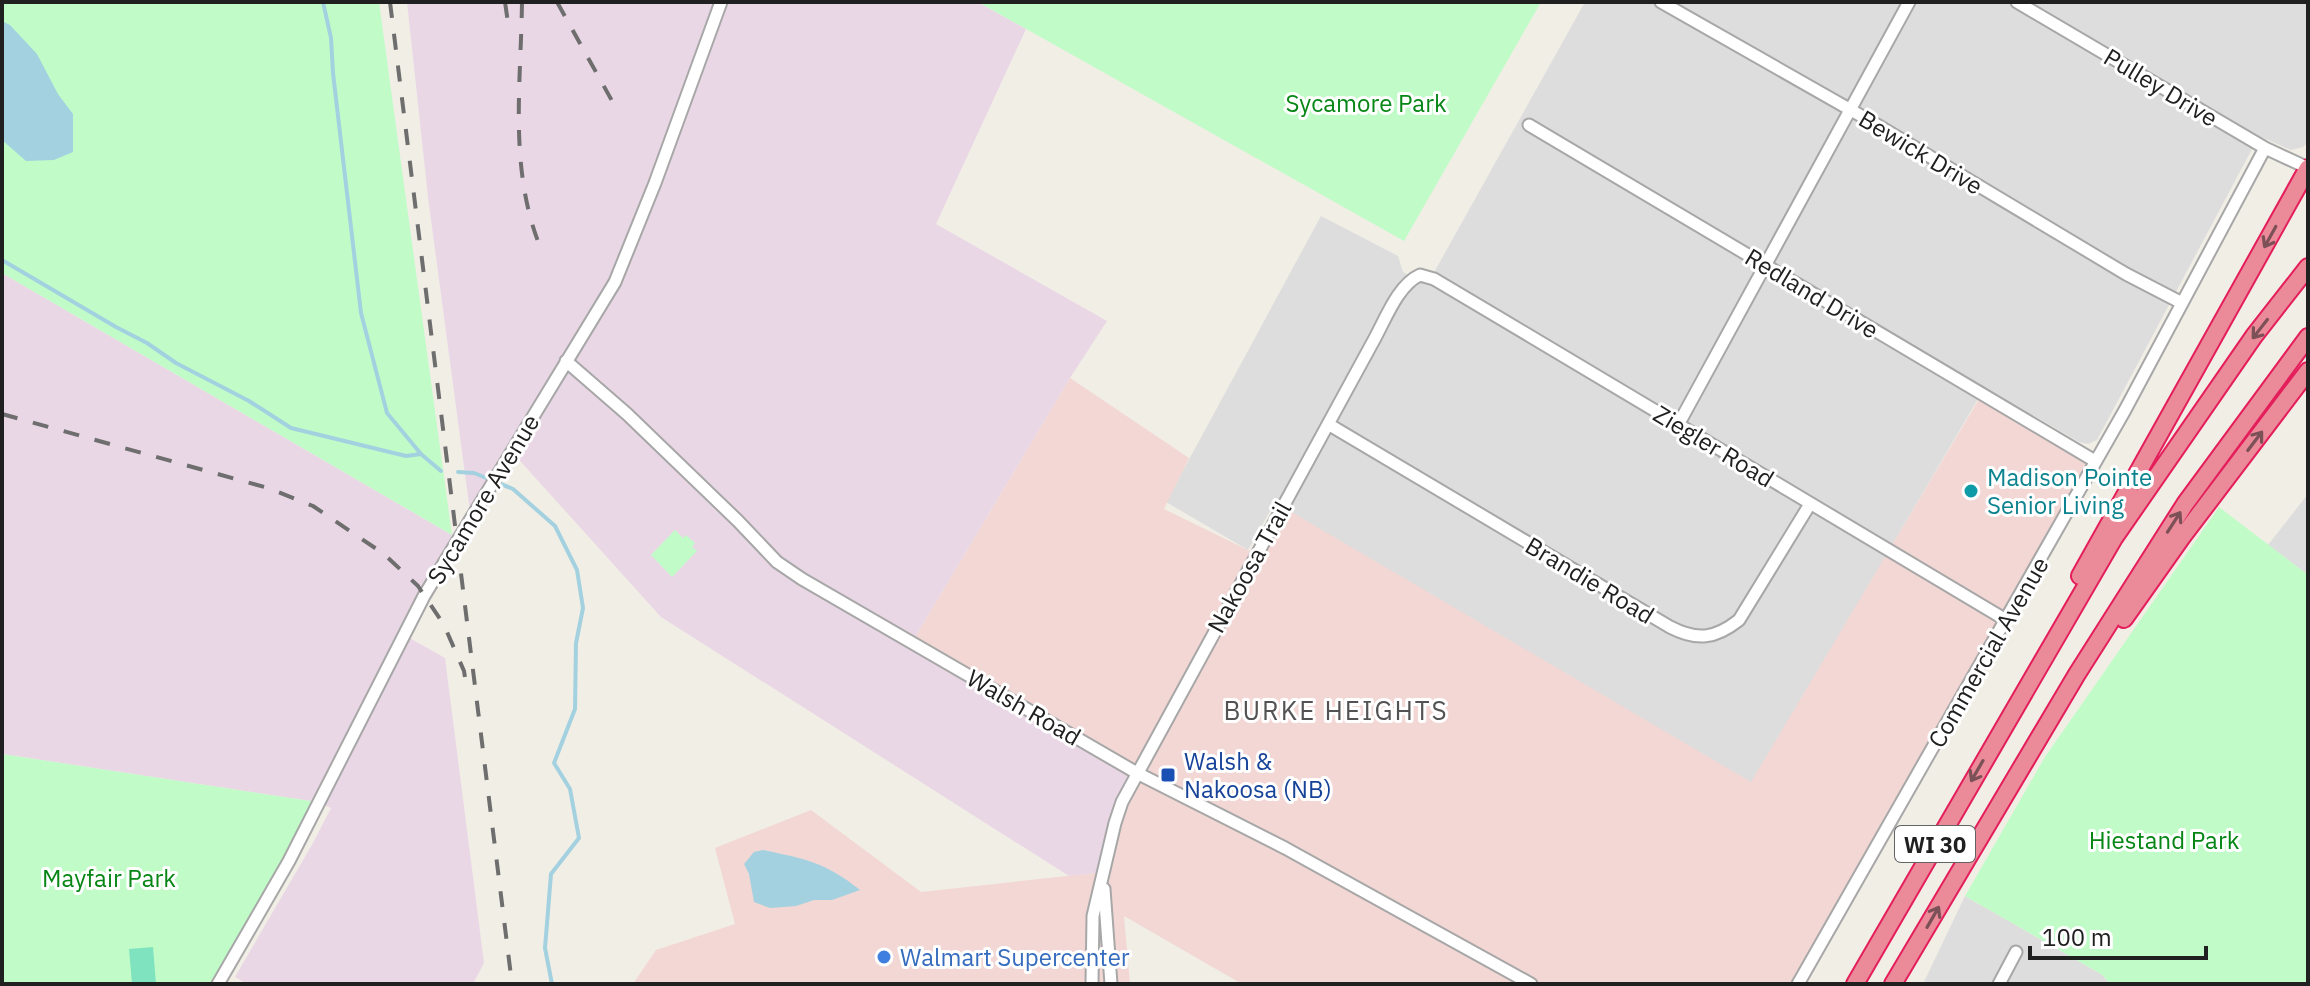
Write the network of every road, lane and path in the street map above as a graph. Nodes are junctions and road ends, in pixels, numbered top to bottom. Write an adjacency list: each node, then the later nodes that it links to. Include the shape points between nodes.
1 (721, 2): 14 (street, Sycamore Avenue, via 615,282)
2 (1661, 2): 5 (street, Bewick Drive)
3 (1909, 2): 5 (street)
4 (2017, 2): 7 (street, Pulley Drive)
5 (1849, 110): 9 (street); 12 (street, Bewick Drive)
6 (1529, 125): 9 (street, Redland Drive)
7 (2265, 148): 8 (street, Pulley Drive); 12 (street, Commercial Avenue)
8 (2308, 168): 21 (highway, one-way to 21, via 2095,547)
9 (1765, 265): 17 (street); 18 (street, Redland Drive)
10 (2308, 267): 21 (highway, WI 30, one-way to 21, via 2114,538)
11 (1420, 275): 16 (street, Nakoosa Trail, via 1403,289); 17 (street, Ziegler Road)
12 (2182, 303): 18 (street, Commercial Avenue)
13 (2308, 337): 22 (highway, WI 30, one-way to 13, via 2185,504)
14 (566, 361): 23 (street, Walsh Road, via 777,562); 26 (street, Sycamore Avenue, via 424,596 289,861)
15 (2308, 371): 22 (highway, one-way to 15)
16 (1328, 424): 19 (street, Brandie Road, via 1689,636 1721,633 1739,620); 23 (street, Nakoosa Trail)
17 (1678, 425): 19 (street, Ziegler Road)
18 (2095, 461): 20 (street, Commercial Avenue)
19 (1810, 504): 20 (street, Ziegler Road)
20 (2006, 620): 30 (street, Commercial Avenue)
21 (2016, 704): 31 (highway, WI 30, one-way to 31)
22 (2028, 754): 32 (highway, WI 30, one-way to 22)
23 (1137, 773): 24 (street, Nakoosa Trail, via 1115,823); 29 (street, Walsh Road)
24 (1104, 872): 27 (street, Nakoosa Trail, via 1093,916); 28 (street, Nakoosa Trail)
25 (2016, 952): 33 (street)
26 (218, 984)
27 (1092, 984)
28 (1111, 984)
29 (1531, 984)
30 (1798, 984)
31 (1855, 984)
32 (1893, 984)
33 (1999, 984)

